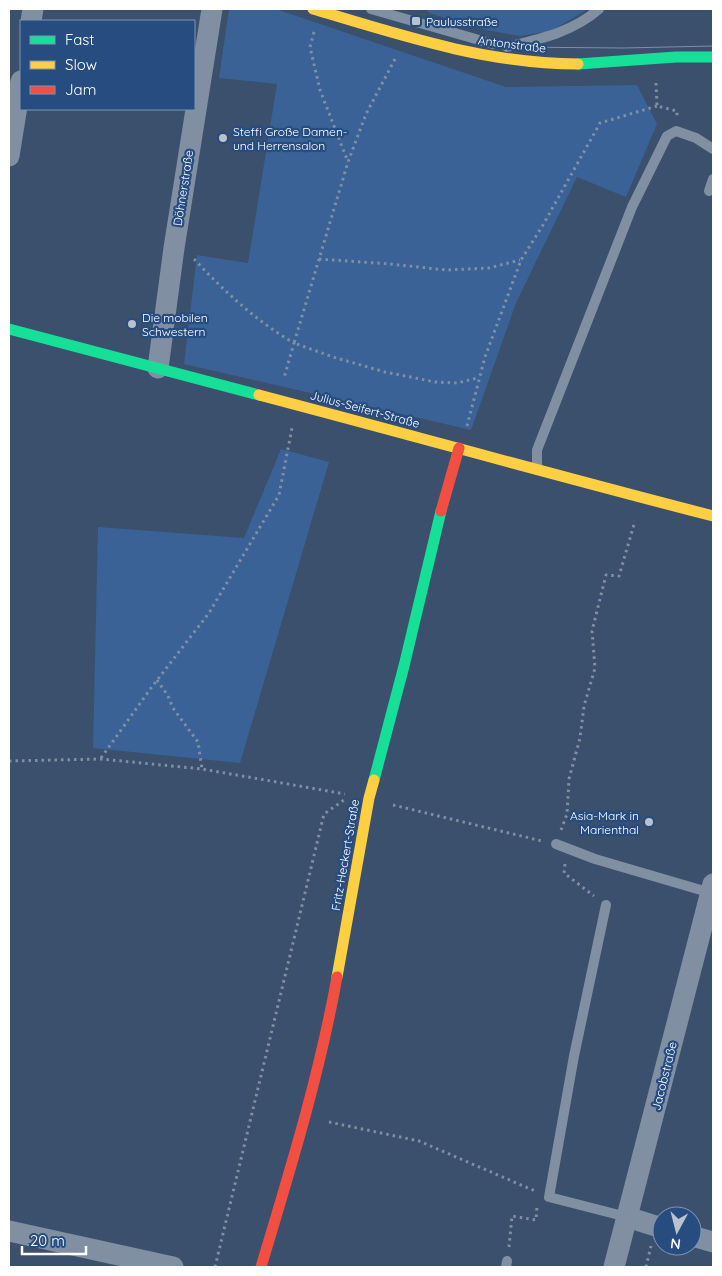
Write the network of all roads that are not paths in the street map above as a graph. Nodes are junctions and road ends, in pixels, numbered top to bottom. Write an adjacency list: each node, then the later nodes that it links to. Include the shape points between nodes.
1 (212, 9): 14 (street, Döhnerstraße)
2 (313, 9): 7 (street, Antonstraße, via 458,51)
3 (371, 9): 5 (lane, Antonstraße)
4 (599, 9): 5 (lane, via 571,28)
5 (507, 47): 7 (lane, Antonstraße)
6 (713, 57): 7 (street, Antonstraße)
7 (543, 63)
8 (20, 87): 10 (street)
9 (713, 149): 16 (lane, via 676,131 667,136 632,207 537,450)
10 (9, 156)
11 (713, 179): 12 (lane)
12 (709, 191)
13 (9, 329): 14 (street, Julius-Seifert-Straße)
14 (158, 368): 15 (street, Julius-Seifert-Straße)
15 (458, 448): 16 (street, Julius-Seifert-Straße); 25 (street, Fritz-Heckert-Straße, via 369,798 327,1031 306,1117)
16 (537, 471): 17 (street, Julius-Seifert-Straße)
17 (713, 516)
18 (556, 844): 19 (lane, via 595,859)
19 (712, 890): 21 (street, Jacobstraße)
20 (606, 905): 21 (lane, via 574,1056 550,1197)
21 (627, 1217): 22 (street); 26 (street, Jacobstraße)
22 (652, 1225)
23 (9, 1231): 24 (street)
24 (173, 1267)
25 (260, 1267)
26 (614, 1267)

